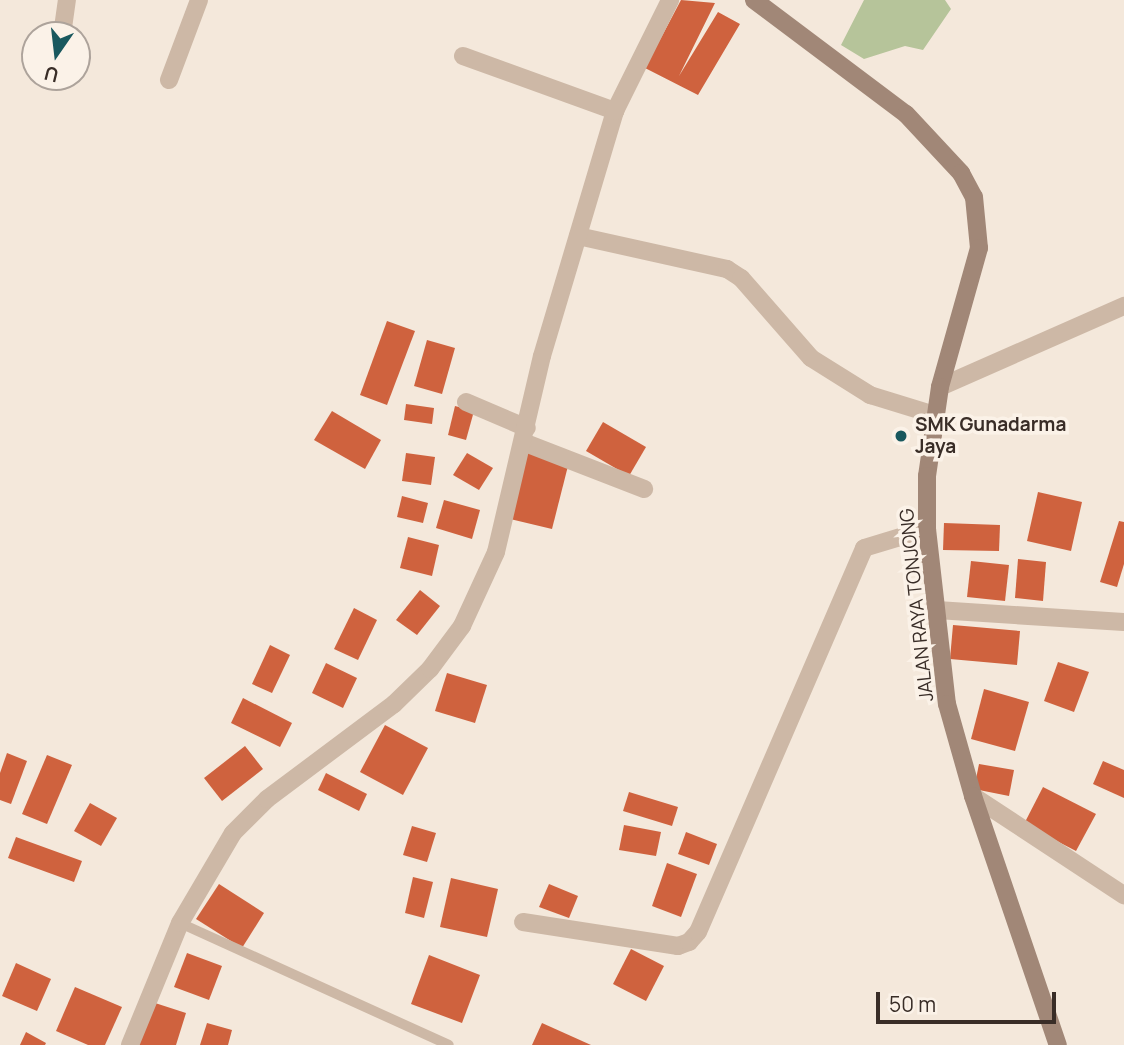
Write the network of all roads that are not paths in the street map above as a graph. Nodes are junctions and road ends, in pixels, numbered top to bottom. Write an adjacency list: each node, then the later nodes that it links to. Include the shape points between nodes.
1 (67, 0): 5 (street)
2 (199, 0): 7 (street)
3 (670, 0): 8 (street)
4 (754, 0): 11 (main road, JALAN RAYA TONJONG, via 906,114 961,173 974,197 979,248)
5 (64, 21)
6 (463, 56): 8 (street)
7 (169, 80)
8 (615, 111): 9 (street)
9 (578, 236): 13 (street, via 727,269 741,278 811,358 870,394); 14 (street, via 542,356)
10 (1124, 306): 11 (street)
11 (940, 387): 13 (main road, JALAN RAYA TONJONG)
12 (466, 402): 14 (street)
13 (934, 415): 16 (main road, JALAN RAYA TONJONG)
14 (525, 435): 15 (street); 22 (street, via 496,552 462,626 394,704 267,799 233,832)
15 (644, 489)
16 (927, 529): 17 (main road, JALAN RAYA TONJONG); 21 (street, via 864,548 698,932 689,942 678,946)
17 (937, 610): 18 (street); 19 (main road, JALAN RAYA TONJONG, via 947,704)
18 (1124, 622)
19 (973, 796): 20 (street); 25 (main road, JALAN RAYA TONJONG)
20 (1122, 889)
21 (523, 922)
22 (180, 923): 23 (street); 24 (lane)
23 (130, 1045)
24 (449, 1045)
25 (1058, 1045)

